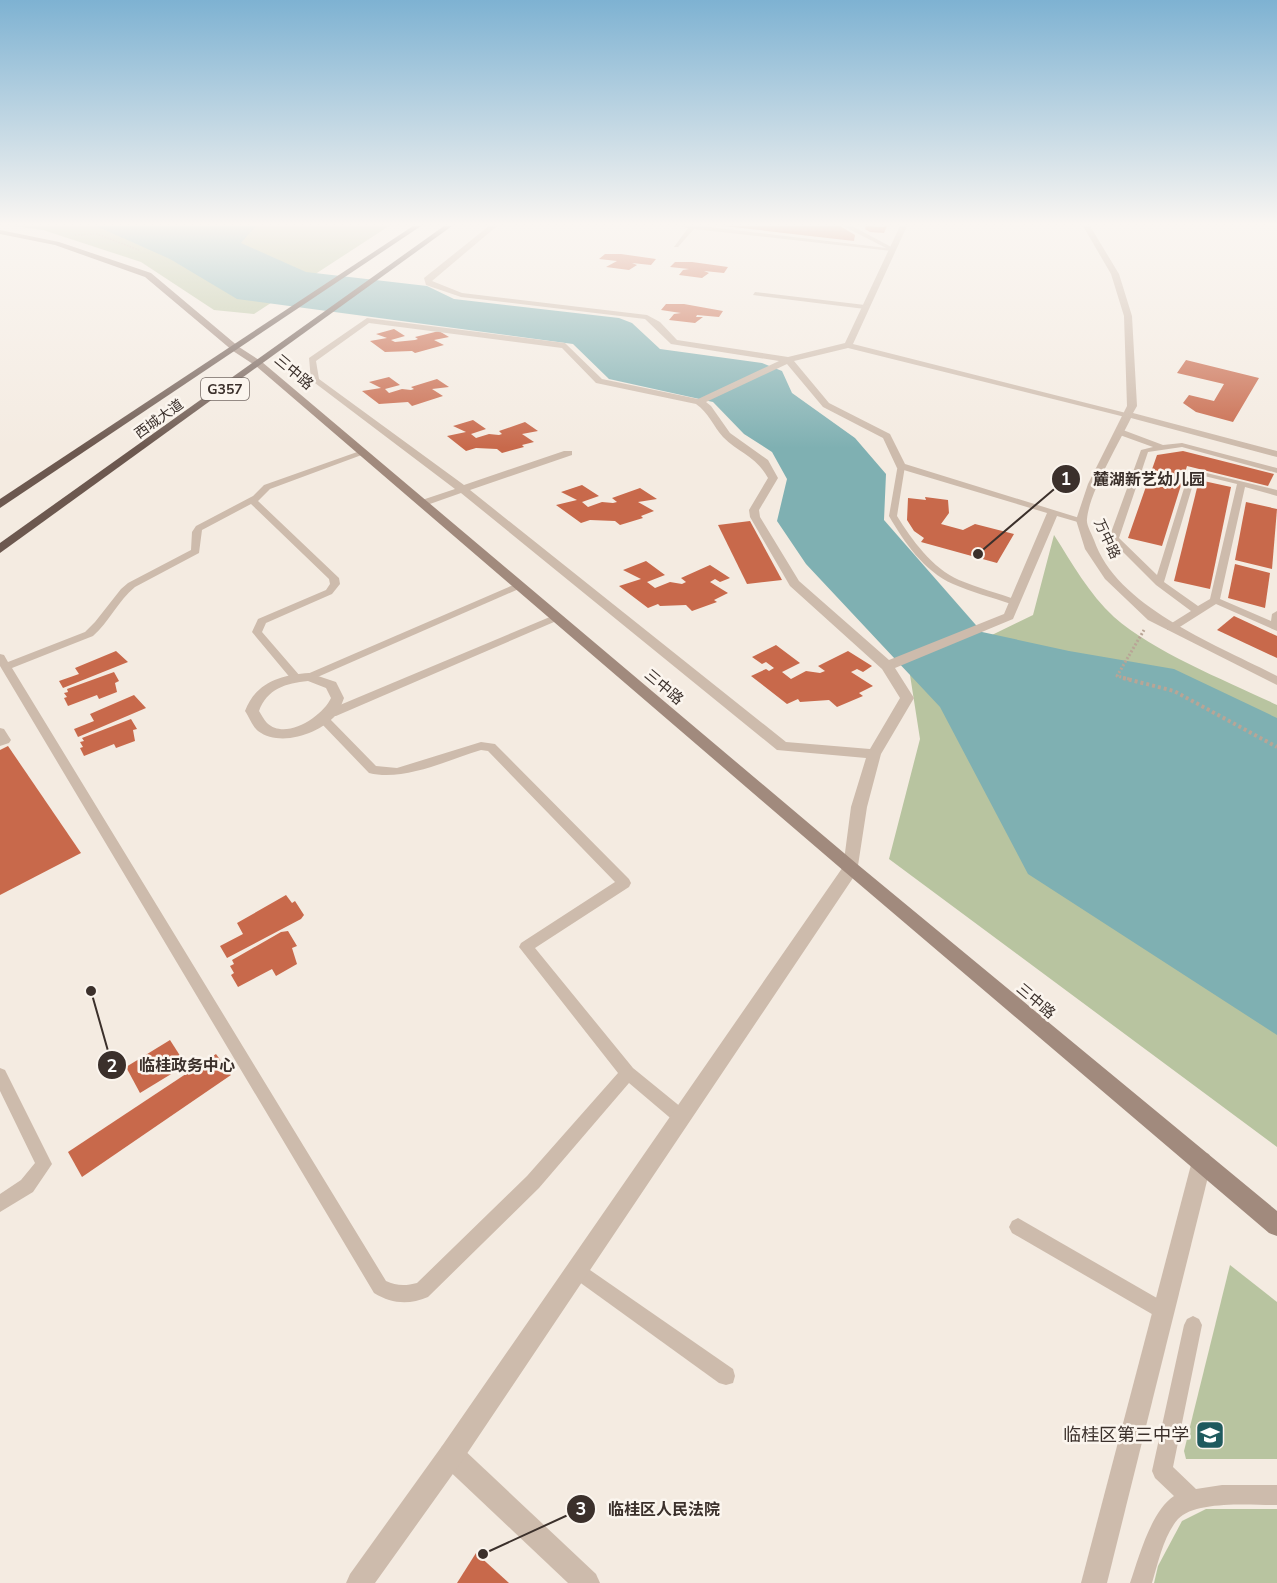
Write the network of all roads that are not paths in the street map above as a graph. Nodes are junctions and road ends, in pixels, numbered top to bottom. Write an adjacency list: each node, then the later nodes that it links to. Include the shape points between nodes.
1 (178, 300): 10 (main road, 三中路)
2 (308, 300): 10 (highway, 西城大道 / G357)
3 (347, 300): 12 (highway, 西城大道 / G357)
4 (502, 300): 11 (street, via 647,317 674,342)
5 (805, 300): 8 (lane)
6 (868, 300): 8 (street)
7 (1123, 300): 14 (street, 万中路, via 1128,316 1132,406)
8 (865, 307): 9 (street)
9 (848, 345): 11 (street); 14 (street)
10 (236, 348): 12 (main road, 三中路); 27 (highway, 西城大道 / G357)
11 (788, 360): 13 (street); 20 (street, via 826,405 887,436)
12 (259, 364): 17 (main road, 三中路); 30 (highway, 西城大道 / G357)
13 (699, 402): 23 (street, via 599,381 565,346 368,320 312,360 315,380); 41 (street, via 727,435 764,462 773,478 754,510 755,517 794,583)
14 (1129, 415): 15 (street, 万中路); 19 (street)
15 (1120, 432): 16 (lane); 29 (street, 万中路, via 1093,484)
16 (1164, 448): 21 (lane, via 1182,445); 31 (lane, via 1145,450 1114,538)
17 (363, 453): 25 (lane, via 273,484); 26 (main road, 三中路)
18 (568, 453): 23 (street)
19 (1277, 453)
20 (901, 466): 28 (street); 34 (lane, via 893,516 909,542 954,581)
21 (1277, 471)
22 (1242, 483): 24 (lane); 31 (lane, via 1193,471); 33 (lane)
23 (462, 489): 26 (street); 47 (street, via 782,747)
24 (1276, 490)
25 (252, 500): 40 (lane, via 199,528 193,554 137,581 89,634); 42 (lane, via 335,581 329,592 262,621 258,628 257,632)
26 (423, 503): 32 (main road, 三中路)
27 (0, 504)
28 (1053, 512): 29 (street); 34 (street)
29 (1081, 520): 39 (street, 万中路, via 1091,549 1109,576 1152,617)
30 (0, 549)
31 (1159, 582): 35 (lane)
32 (518, 586): 37 (main road, 三中路); 42 (lane)
33 (1215, 600): 35 (lane); 38 (lane)
34 (1014, 602): 41 (street, via 1009,616)
35 (1198, 611): 39 (lane)
36 (1277, 614): 38 (lane)
37 (557, 617): 44 (lane); 48 (main road, 三中路)
38 (1276, 627)
39 (1171, 628): 43 (street, 万中路)
40 (3, 662): 49 (lane, via 380,1287 395,1294 422,1291 533,1182)
41 (887, 666): 47 (street, via 907,698)
42 (303, 678): 44 (street, via 331,684 336,691 339,699); 44 (street, via 276,684 260,694 252,711 254,720 262,727 287,732)
43 (1277, 681)
44 (329, 718): 49 (lane, via 373,770 384,772 397,772 481,746 491,747 624,883 526,947)
45 (0, 732): 46 (lane, via 5,740)
46 (0, 742)
47 (874, 754): 48 (street, via 859,807)
48 (851, 868): 51 (street); 52 (main road, 三中路)
49 (628, 1073): 51 (lane)
50 (0, 1075): 53 (lane, via 44,1164 27,1185)
51 (681, 1117): 56 (street)
52 (1202, 1161): 54 (main road, 三中路); 57 (street)
53 (0, 1204)
54 (1277, 1225)
55 (1018, 1227): 57 (lane)
56 (576, 1270): 59 (lane); 60 (street)
57 (1163, 1311): 65 (street)
58 (1193, 1325): 62 (lane, via 1162,1471)
59 (726, 1376)
60 (451, 1455): 63 (street); 64 (street)
61 (1277, 1495): 62 (lane)
62 (1193, 1500): 66 (lane, via 1172,1510)
63 (359, 1583)
64 (587, 1583)
65 (1094, 1583)
66 (1141, 1583)

